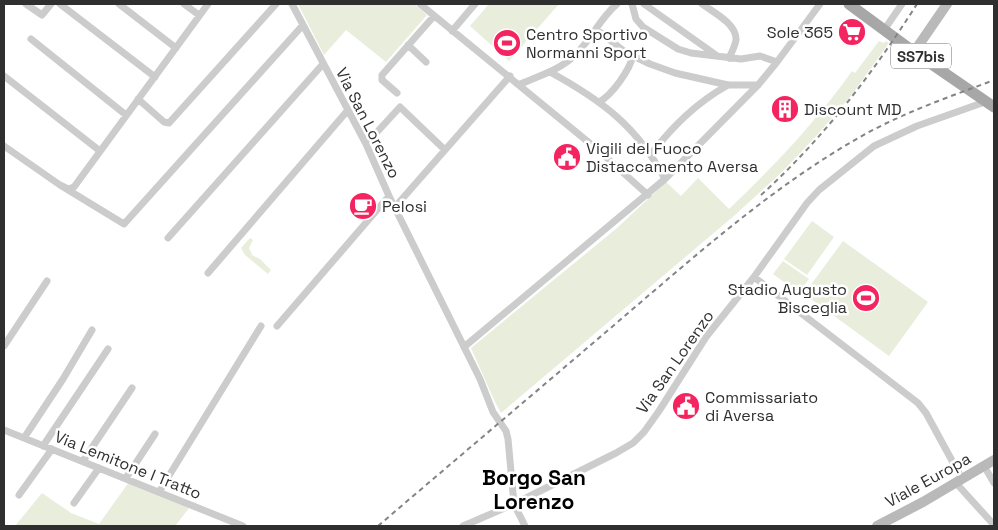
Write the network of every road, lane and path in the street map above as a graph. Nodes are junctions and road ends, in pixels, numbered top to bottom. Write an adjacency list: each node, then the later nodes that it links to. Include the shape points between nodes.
1 (26, 4): 2 (street, via 42,15)
2 (51, 4)
3 (60, 4): 38 (street)
4 (119, 4): 27 (street)
5 (184, 4): 19 (street)
6 (208, 4): 19 (street)
7 (276, 4): 43 (street, via 170,123 164,122)
8 (292, 4): 21 (street, Via San Lorenzo)
9 (420, 4): 20 (street)
10 (475, 4): 24 (street)
11 (617, 4): 22 (street)
12 (632, 4): 30 (street, via 636,19 643,27 671,45 690,53)
13 (644, 4): 30 (street)
14 (702, 4): 31 (street, via 730,24 736,33)
15 (820, 4): 33 (street)
16 (849, 4): 23 (main road, SS7bis)
17 (902, 4): 23 (street)
18 (947, 4): 28 (main road)
19 (199, 16): 27 (street)
20 (434, 16): 24 (street); 26 (street)
21 (303, 25): 34 (street, Via San Lorenzo); 55 (street, via 124,224)
22 (596, 29): 29 (street); 35 (street, via 574,56)
23 (884, 30): 28 (main road, SS7bis)
24 (452, 31): 37 (street)
25 (31, 39): 48 (street)
26 (408, 46): 32 (street); 42 (street, via 382,75 382,80)
27 (176, 48): 38 (street)
28 (914, 52): 44 (main road, SS7bis)
29 (633, 55): 40 (street, via 675,73); 45 (street, via 630,67)
30 (718, 57): 31 (street)
31 (729, 58): 33 (street, via 741,60 760,56)
32 (426, 62)
33 (777, 62): 41 (street)
34 (323, 64): 47 (street, Via San Lorenzo); 59 (street)
35 (550, 72): 39 (street); 45 (street)
36 (4, 76): 52 (street)
37 (510, 76): 39 (street); 51 (street)
38 (155, 77): 43 (street)
39 (520, 84): 56 (street)
40 (728, 85): 41 (street); 53 (street, via 680,119)
41 (758, 85): 54 (street)
42 (397, 93)
43 (138, 99): 48 (street)
44 (980, 101): 46 (main road, SS7bis); 61 (street, Via San Lorenzo, via 891,137 845,168 813,196)
45 (599, 102): 53 (street, via 640,139)
46 (994, 107)
47 (348, 110): 49 (street, Via San Lorenzo); 60 (street)
48 (126, 116): 52 (street)
49 (366, 144): 51 (street, via 400,108); 57 (street, Via San Lorenzo)
50 (4, 146): 55 (street)
51 (445, 150): 58 (street)
52 (100, 152): 55 (street, via 74,187 68,189)
53 (651, 154): 54 (street)
54 (665, 179): 56 (street)
55 (60, 185)
56 (648, 195): 67 (street)
57 (389, 196): 58 (street, Via San Lorenzo); 64 (street)
58 (395, 208): 67 (street, Via San Lorenzo)
59 (168, 238)
60 (208, 273)
61 (754, 277): 80 (street, via 918,403); 85 (street, Via San Lorenzo, via 706,337 644,432 633,443)
62 (47, 281): 66 (street)
63 (261, 326): 82 (street)
64 (277, 326)
65 (92, 330): 72 (street)
66 (4, 346)
67 (464, 347): 85 (street, Via San Lorenzo, via 493,412 506,431)
68 (108, 348): 73 (street)
69 (132, 388): 76 (street)
70 (4, 430): 72 (street, Via Lemitone I Tratto)
71 (155, 434): 79 (street)
72 (24, 438): 73 (street, Via Lemitone I Tratto)
73 (43, 446): 74 (street, Via Lemitone I Tratto)
74 (52, 449): 76 (street, Via Lemitone I Tratto); 83 (street)
75 (994, 460): 77 (main road, Viale Europa)
76 (83, 461): 78 (street, Via Lemitone I Tratto)
77 (984, 466): 80 (main road, Viale Europa); 81 (street)
78 (99, 468): 79 (street, Via Lemitone I Tratto); 84 (street)
79 (126, 478): 82 (street, Via Lemitone I Tratto)
80 (959, 481): 87 (main road, Viale Europa); 88 (street, via 981,513)
81 (994, 483)
82 (159, 492): 86 (street, Via Lemitone I Tratto)
83 (18, 496)
84 (74, 503)
85 (514, 504): 90 (street); 91 (street, Via San Lorenzo)
86 (227, 523): 89 (street, Via Lemitone I Tratto)
87 (884, 525)
88 (994, 525)
89 (242, 526)
90 (464, 526)
91 (525, 526)

